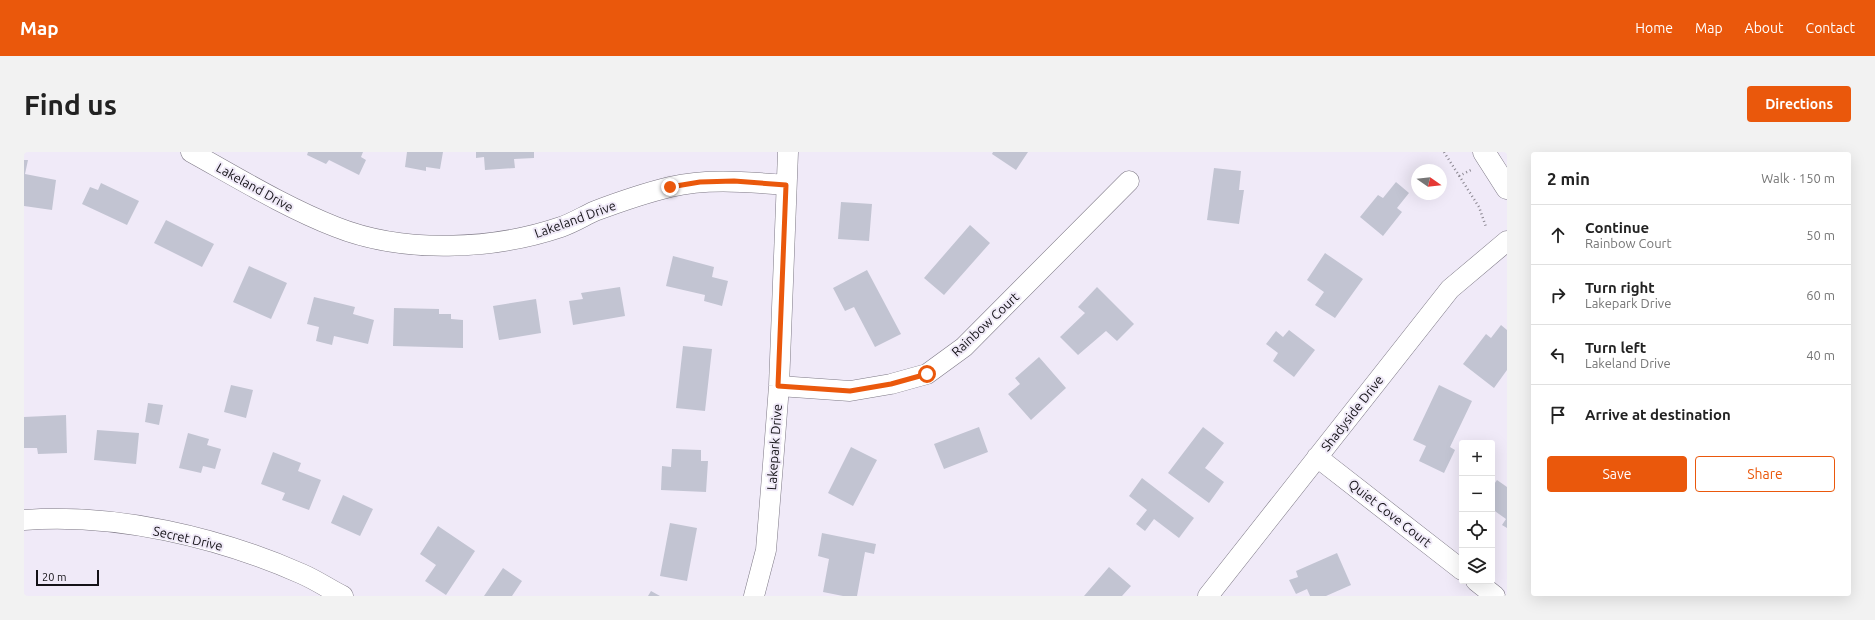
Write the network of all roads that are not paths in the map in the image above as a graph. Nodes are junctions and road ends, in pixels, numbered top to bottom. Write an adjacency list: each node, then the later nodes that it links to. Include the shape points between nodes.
1 (191, 152): 5 (street, Lakeland Drive, via 299,211 337,228 362,236 436,246 472,245 535,235 670,187 700,182 734,181)
2 (788, 152): 5 (street, Lakepark Drive)
3 (1478, 160): 6 (main road)
4 (1129, 182): 8 (street, Rainbow Court, via 964,347 927,374 891,384 850,391)
5 (786, 185): 8 (street, Lakepark Drive)
6 (1507, 188)
7 (1507, 241): 9 (street, Shadyside Drive, via 1450,289)
8 (778, 386): 14 (street, Lakepark Drive, via 766,550)
9 (1317, 457): 11 (street, Quiet Cove Court); 15 (street, Shadyside Drive)
10 (24, 520): 13 (street, Secret Drive, via 70,518 116,523 212,542 303,574)
11 (1459, 568)
12 (1480, 584): 16 (street)
13 (343, 596)
14 (754, 596)
15 (1208, 596)
16 (1495, 596)

